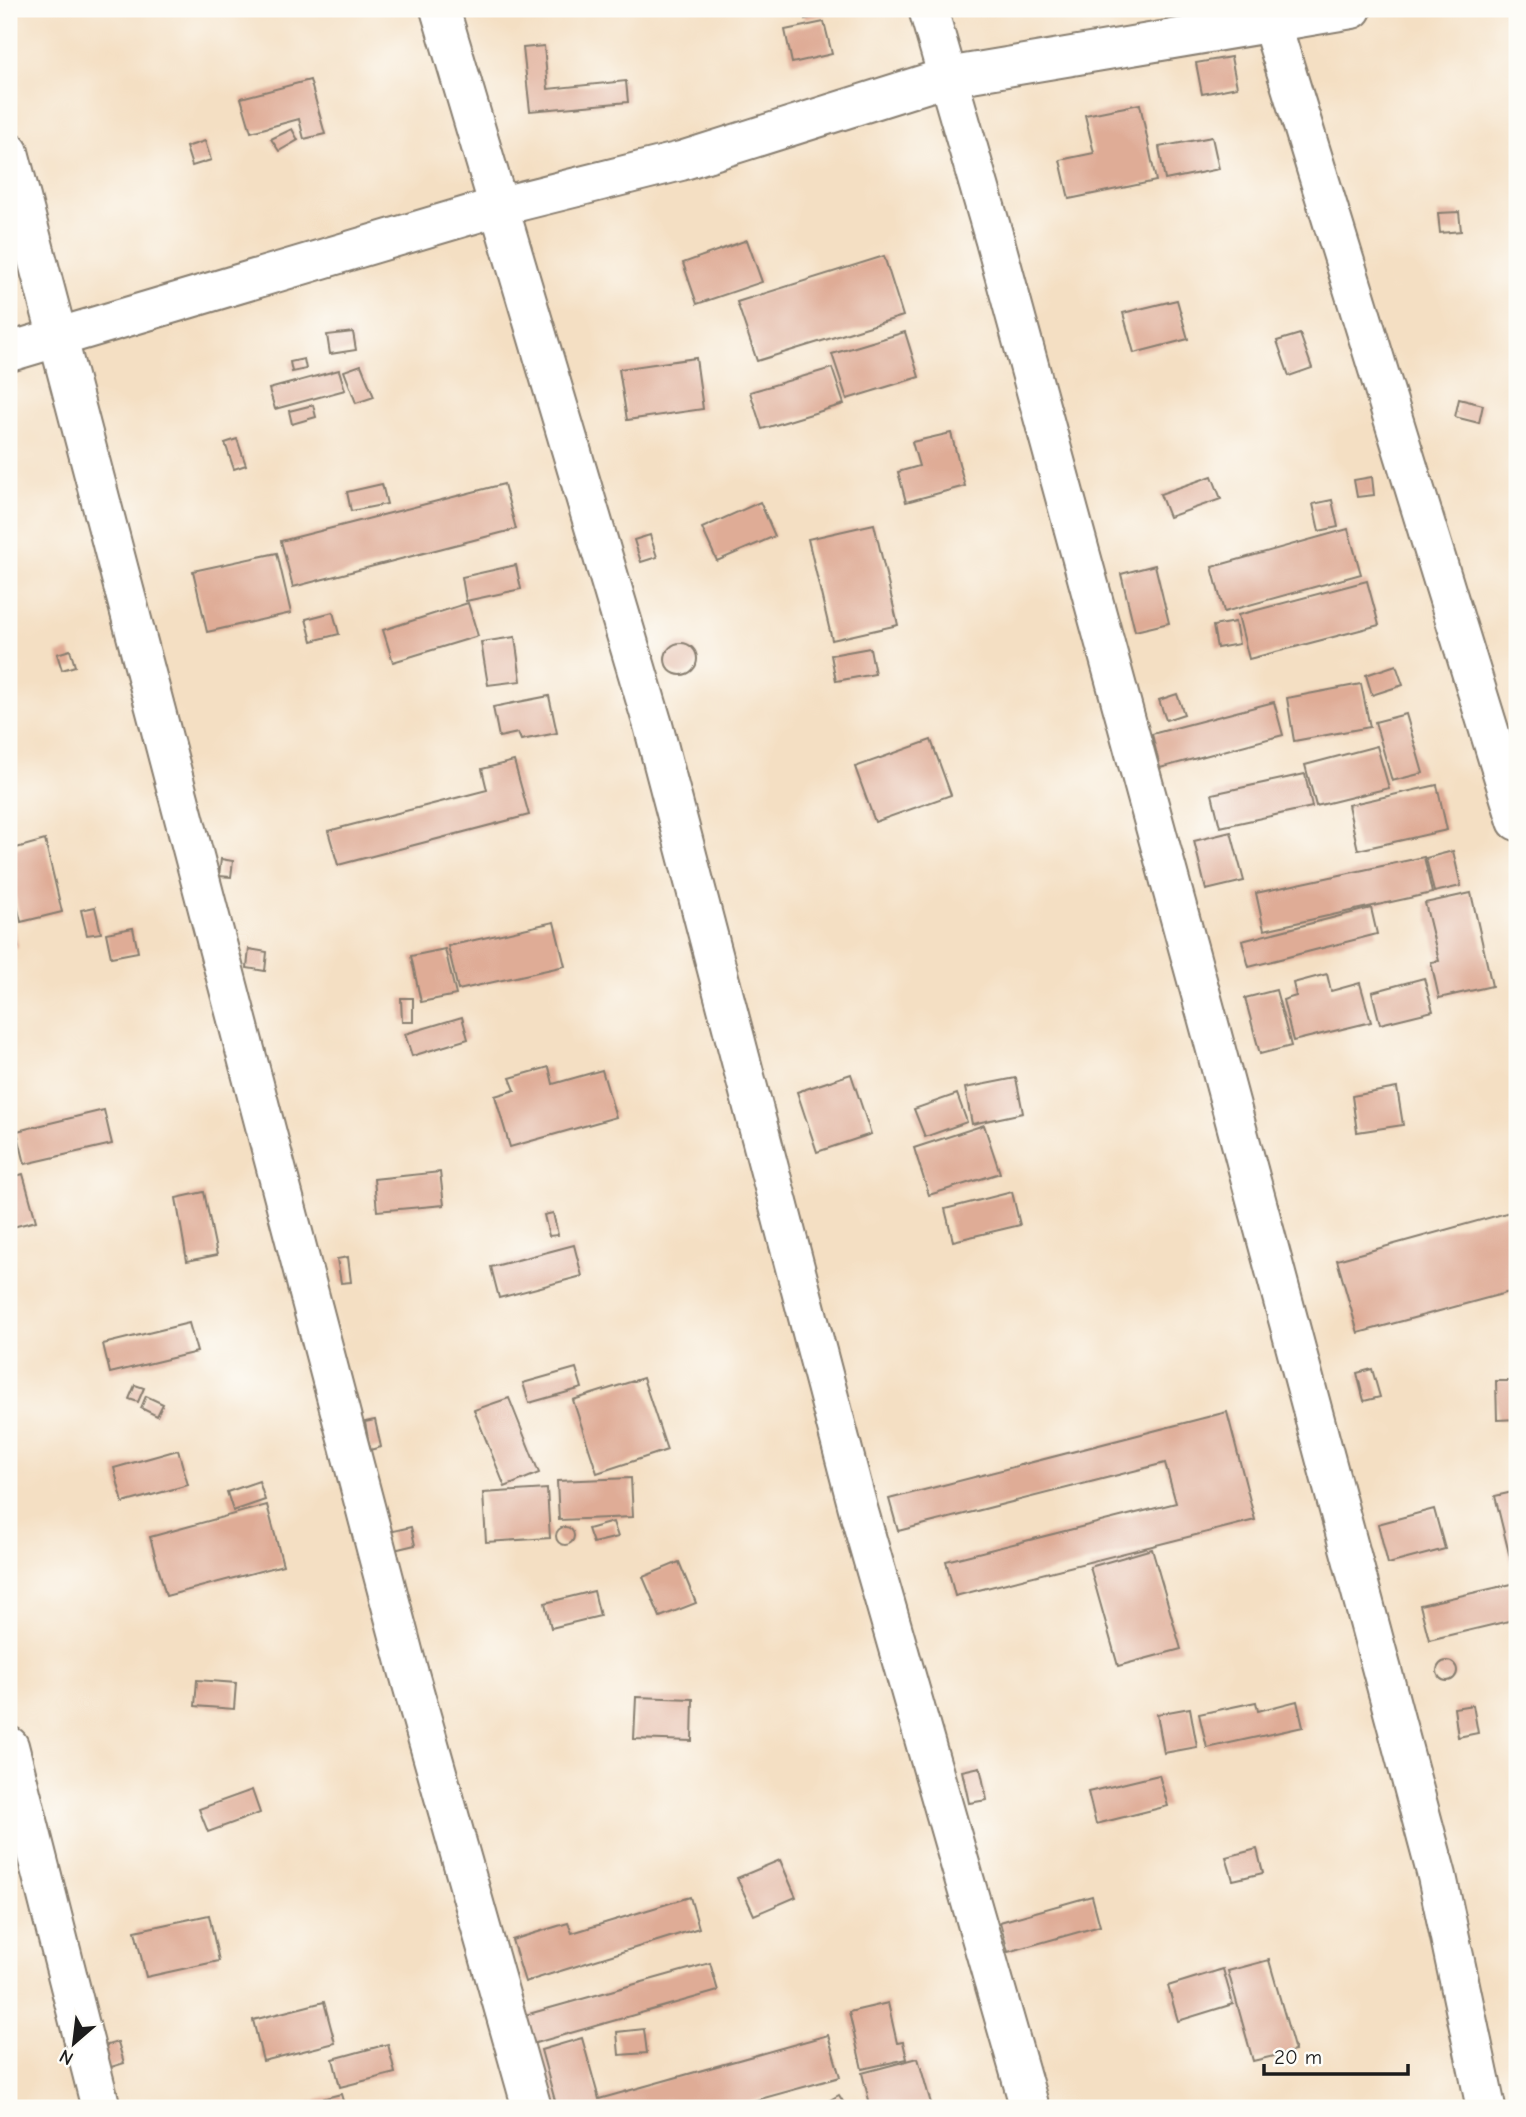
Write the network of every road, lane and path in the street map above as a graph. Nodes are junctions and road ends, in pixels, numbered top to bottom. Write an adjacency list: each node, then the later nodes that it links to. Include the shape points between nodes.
1 (440, 9): 7 (street)
2 (928, 9): 5 (street)
3 (1352, 9): 4 (street)
4 (1269, 15): 5 (street); 10 (street)
5 (947, 77): 7 (street, via 681,160); 15 (street, via 1216,1049 1437,1876)
6 (9, 152): 8 (street)
7 (496, 207): 8 (street); 14 (street, via 653,724 859,1512)
8 (57, 337): 9 (street); 13 (street, via 408,1670)
9 (9, 352)
10 (1517, 821)
11 (9, 1746): 12 (street)
12 (101, 2108)
13 (532, 2108)
14 (1030, 2108)
15 (1486, 2108)

